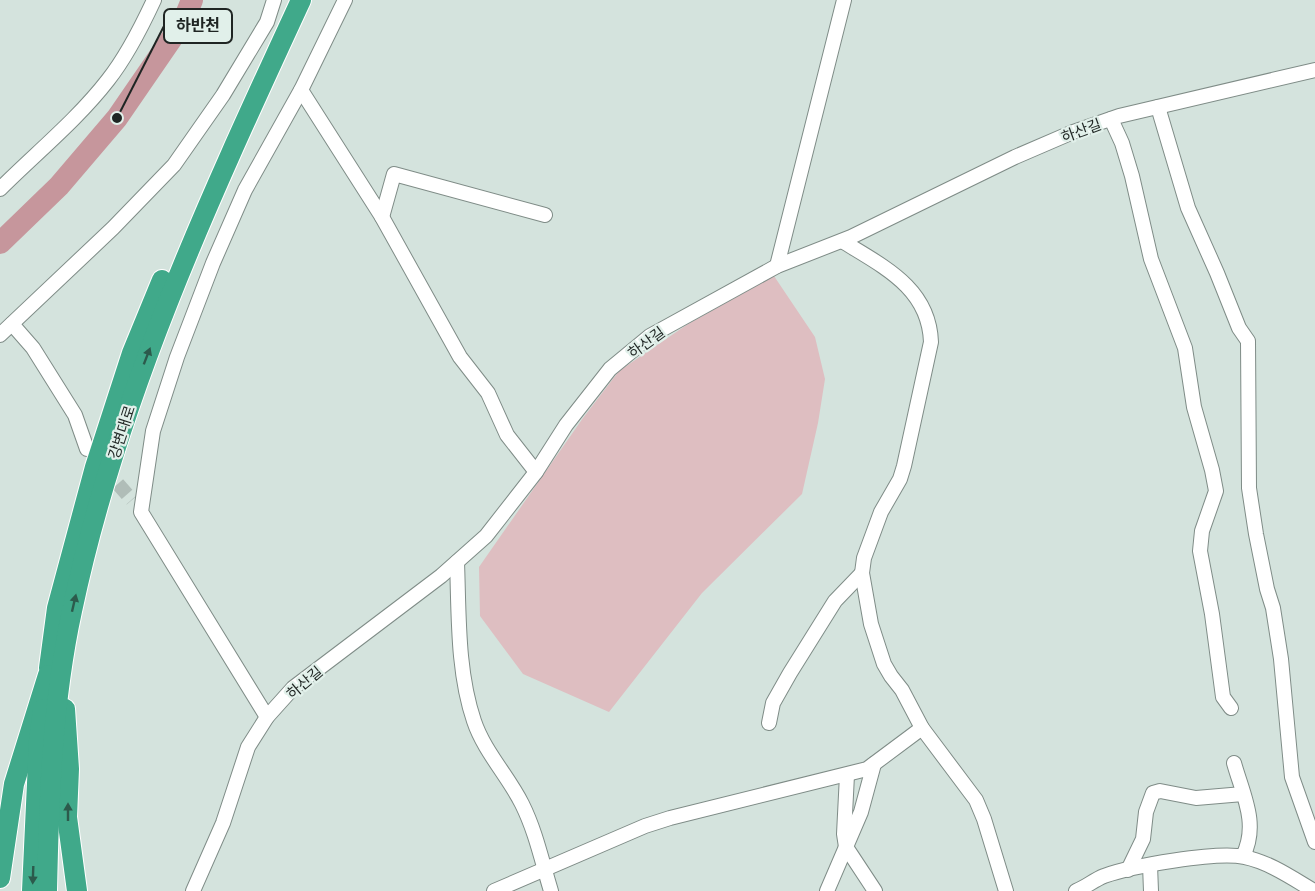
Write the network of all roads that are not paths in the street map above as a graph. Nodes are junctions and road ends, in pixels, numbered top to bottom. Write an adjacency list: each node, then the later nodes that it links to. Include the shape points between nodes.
1 (154, 0): 11 (street, via 108,81)
2 (274, 0): 16 (street, via 267,22 245,59 174,165)
3 (286, 0): 24 (highway, 강변대로, via 132,353 98,456 57,608)
4 (301, 0): 24 (highway, 강변대로, one-way to 4, via 87,547 135,388 230,152)
5 (345, 0): 8 (street)
6 (844, 0): 15 (street)
7 (1315, 70): 9 (street, 하산길)
8 (301, 90): 13 (street); 21 (street, via 245,190 177,357 153,431)
9 (1158, 107): 10 (street, 하산길); 33 (street, via 1188,208 1248,341 1248,488 1281,659 1292,777)
10 (1111, 119): 14 (street, 하산길, via 1015,157); 25 (street, via 1132,176 1151,259 1185,348 1194,407 1212,470 1216,491 1202,531 1200,551 1223,697)
11 (0, 189)
12 (545, 215): 13 (street, via 394,174)
13 (382, 217): 19 (street, via 460,357 488,393 507,435)
14 (842, 241): 15 (street, 하산길); 23 (street, via 916,295 930,325 931,342 904,465 871,537)
15 (777, 266): 19 (street, 하산길, via 650,336 610,369 566,425)
16 (12, 324): 17 (street); 18 (street, via 33,348 75,415)
17 (0, 335)
18 (87, 449)
19 (536, 472): 22 (street, 하산길, via 486,536)
20 (132, 500): 21 (street)
21 (141, 512): 26 (street)
22 (457, 562): 26 (street, 하산길, via 293,688); 37 (street, via 463,670 474,721 522,803)
23 (862, 573): 27 (street, via 835,601 790,673 773,703); 28 (street, via 871,624 884,664)
24 (55, 674): 39 (highway, via 14,784); 41 (highway, 강변대로, one-way to 41, via 39,740); 42 (highway, 강변대로); 43 (highway, one-way to 24, via 67,816 68,740)
25 (1231, 708)
26 (267, 717): 44 (street, 하산길, via 248,747 223,823)
27 (770, 723)
28 (922, 728): 30 (street); 49 (street, via 976,800)
29 (1234, 763): 32 (street)
30 (874, 764): 31 (street); 34 (street, via 861,812)
31 (847, 775): 34 (street); 37 (street, via 669,818)
32 (1243, 794): 35 (street, via 1251,834); 38 (street, via 1196,798 1153,793 1143,839)
33 (1315, 842)
34 (846, 847): 47 (street); 48 (street)
35 (1243, 856): 36 (street); 52 (street, via 1260,861)
36 (1150, 865): 38 (street); 51 (street)
37 (544, 868): 45 (street); 46 (street)
38 (1128, 870): 40 (street, via 1104,876)
39 (0, 878)
40 (1092, 886): 50 (street)
41 (32, 891)
42 (47, 891)
43 (77, 891)
44 (193, 891)
45 (494, 891)
46 (551, 891)
47 (827, 891)
48 (875, 891)
49 (1006, 891)
50 (1076, 891)
51 (1150, 891)
52 (1314, 891)

